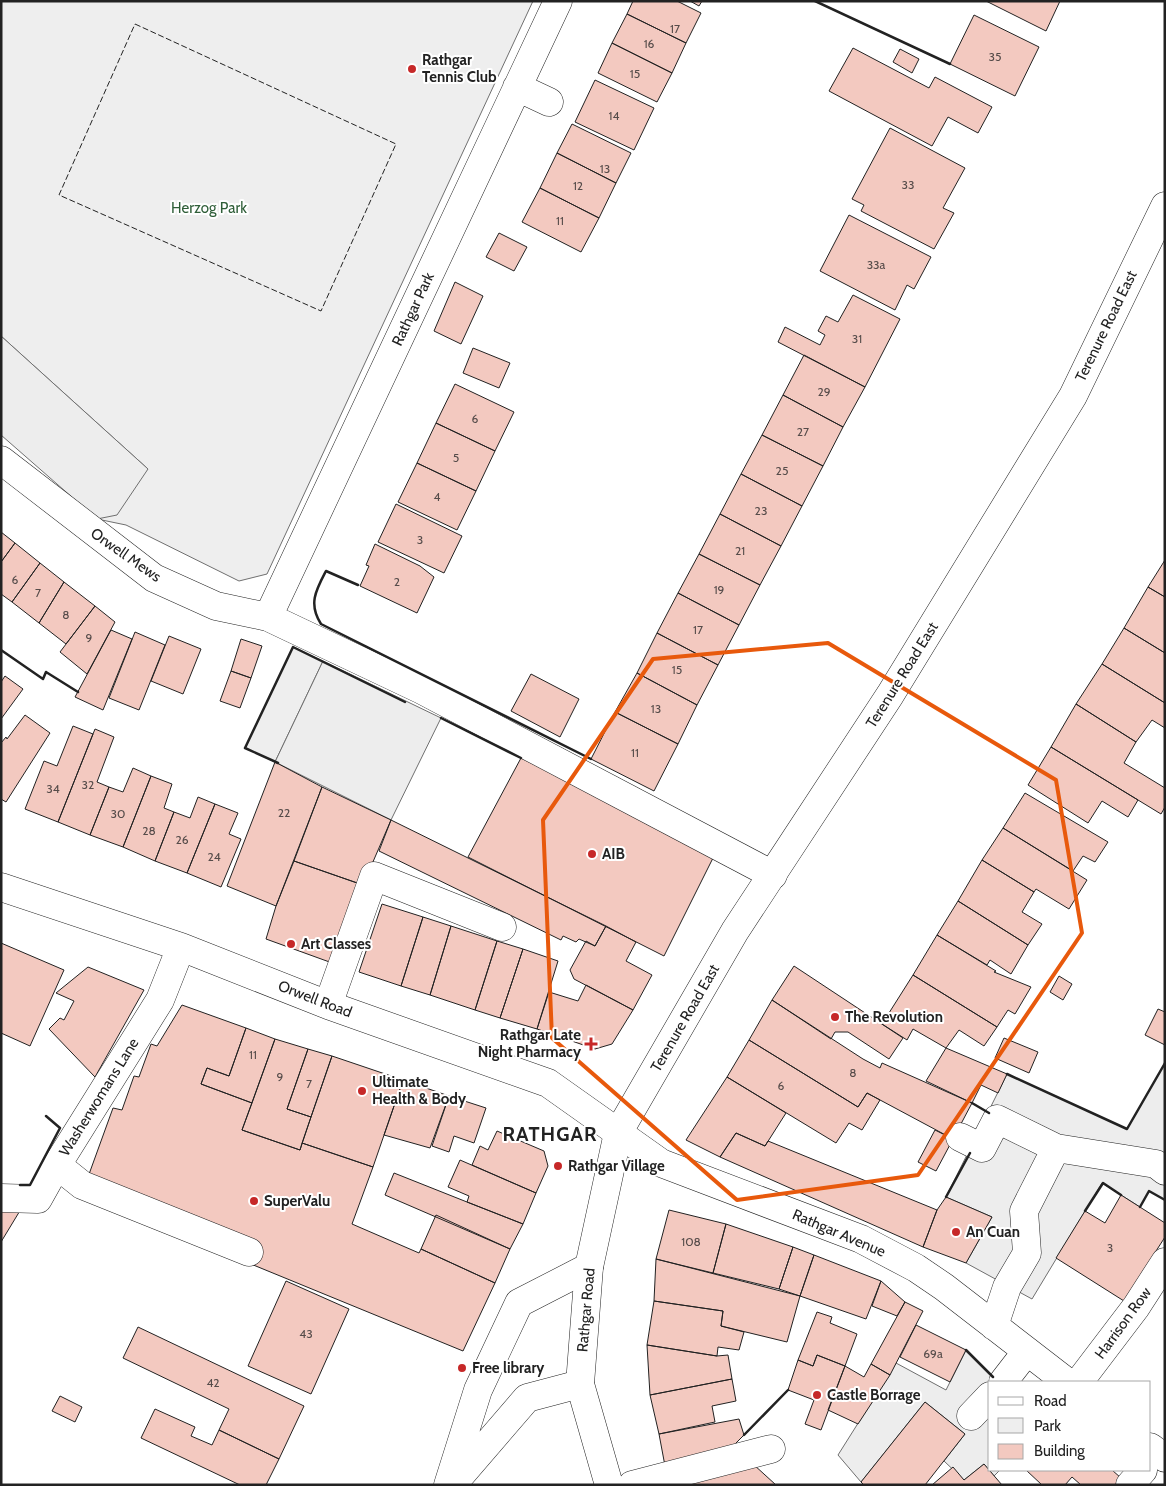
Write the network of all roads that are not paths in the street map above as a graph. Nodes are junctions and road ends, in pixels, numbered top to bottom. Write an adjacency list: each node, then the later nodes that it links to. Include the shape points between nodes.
1 (558, 1): 2 (street, Rathgar Park)
2 (517, 87): 3 (street); 6 (street, Rathgar Park)
3 (549, 102)
4 (1165, 206): 7 (street, Terenure Road East, via 1073,396 890,696)
5 (1, 460): 6 (street, Orwell Mews, via 154,578 216,606)
6 (268, 617): 7 (street, Orwell Mews, via 422,690)
7 (772, 875): 12 (street, Terenure Road East)
8 (1, 888): 10 (street, Orwell Road)
9 (502, 927): 11 (street, via 374,876)
10 (181, 946): 11 (street, Orwell Road); 15 (street, Washerwomans Lane, via 160,1000)
11 (328, 1005): 12 (street, Orwell Road, via 548,1083)
12 (618, 1133): 20 (street, Rathgar Road); 21 (street, Rathgar Avenue, via 661,1163 861,1239 916,1268)
13 (960, 1137): 14 (street, via 982,1148 997,1118)
14 (1056, 1148): 16 (street, via 1156,1164); 21 (street, via 1024,1211 1027,1253 1007,1287)
15 (57, 1165): 17 (street, via 38,1199); 18 (street, Washerwomans Lane, via 82,1184)
16 (1165, 1171)
17 (1, 1198)
18 (249, 1252)
19 (1165, 1262): 25 (street, Harrison Row, via 1136,1307)
20 (589, 1267): 26 (street, Rathgar Road); 31 (street, via 519,1303 478,1390)
21 (994, 1326): 22 (street, Rathgar Avenue)
22 (1027, 1352): 23 (street); 24 (street, Rathgar Avenue)
23 (1003, 1381)
24 (1066, 1381)
25 (1080, 1381)
26 (580, 1384): 32 (street, via 527,1398); 33 (street, Rathgar Road)
27 (988, 1398): 28 (street)
28 (971, 1416)
29 (771, 1449): 34 (street)
30 (1142, 1471): 35 (street)
31 (448, 1485)
32 (452, 1485)
33 (609, 1485)
34 (632, 1485)
35 (1130, 1485)

